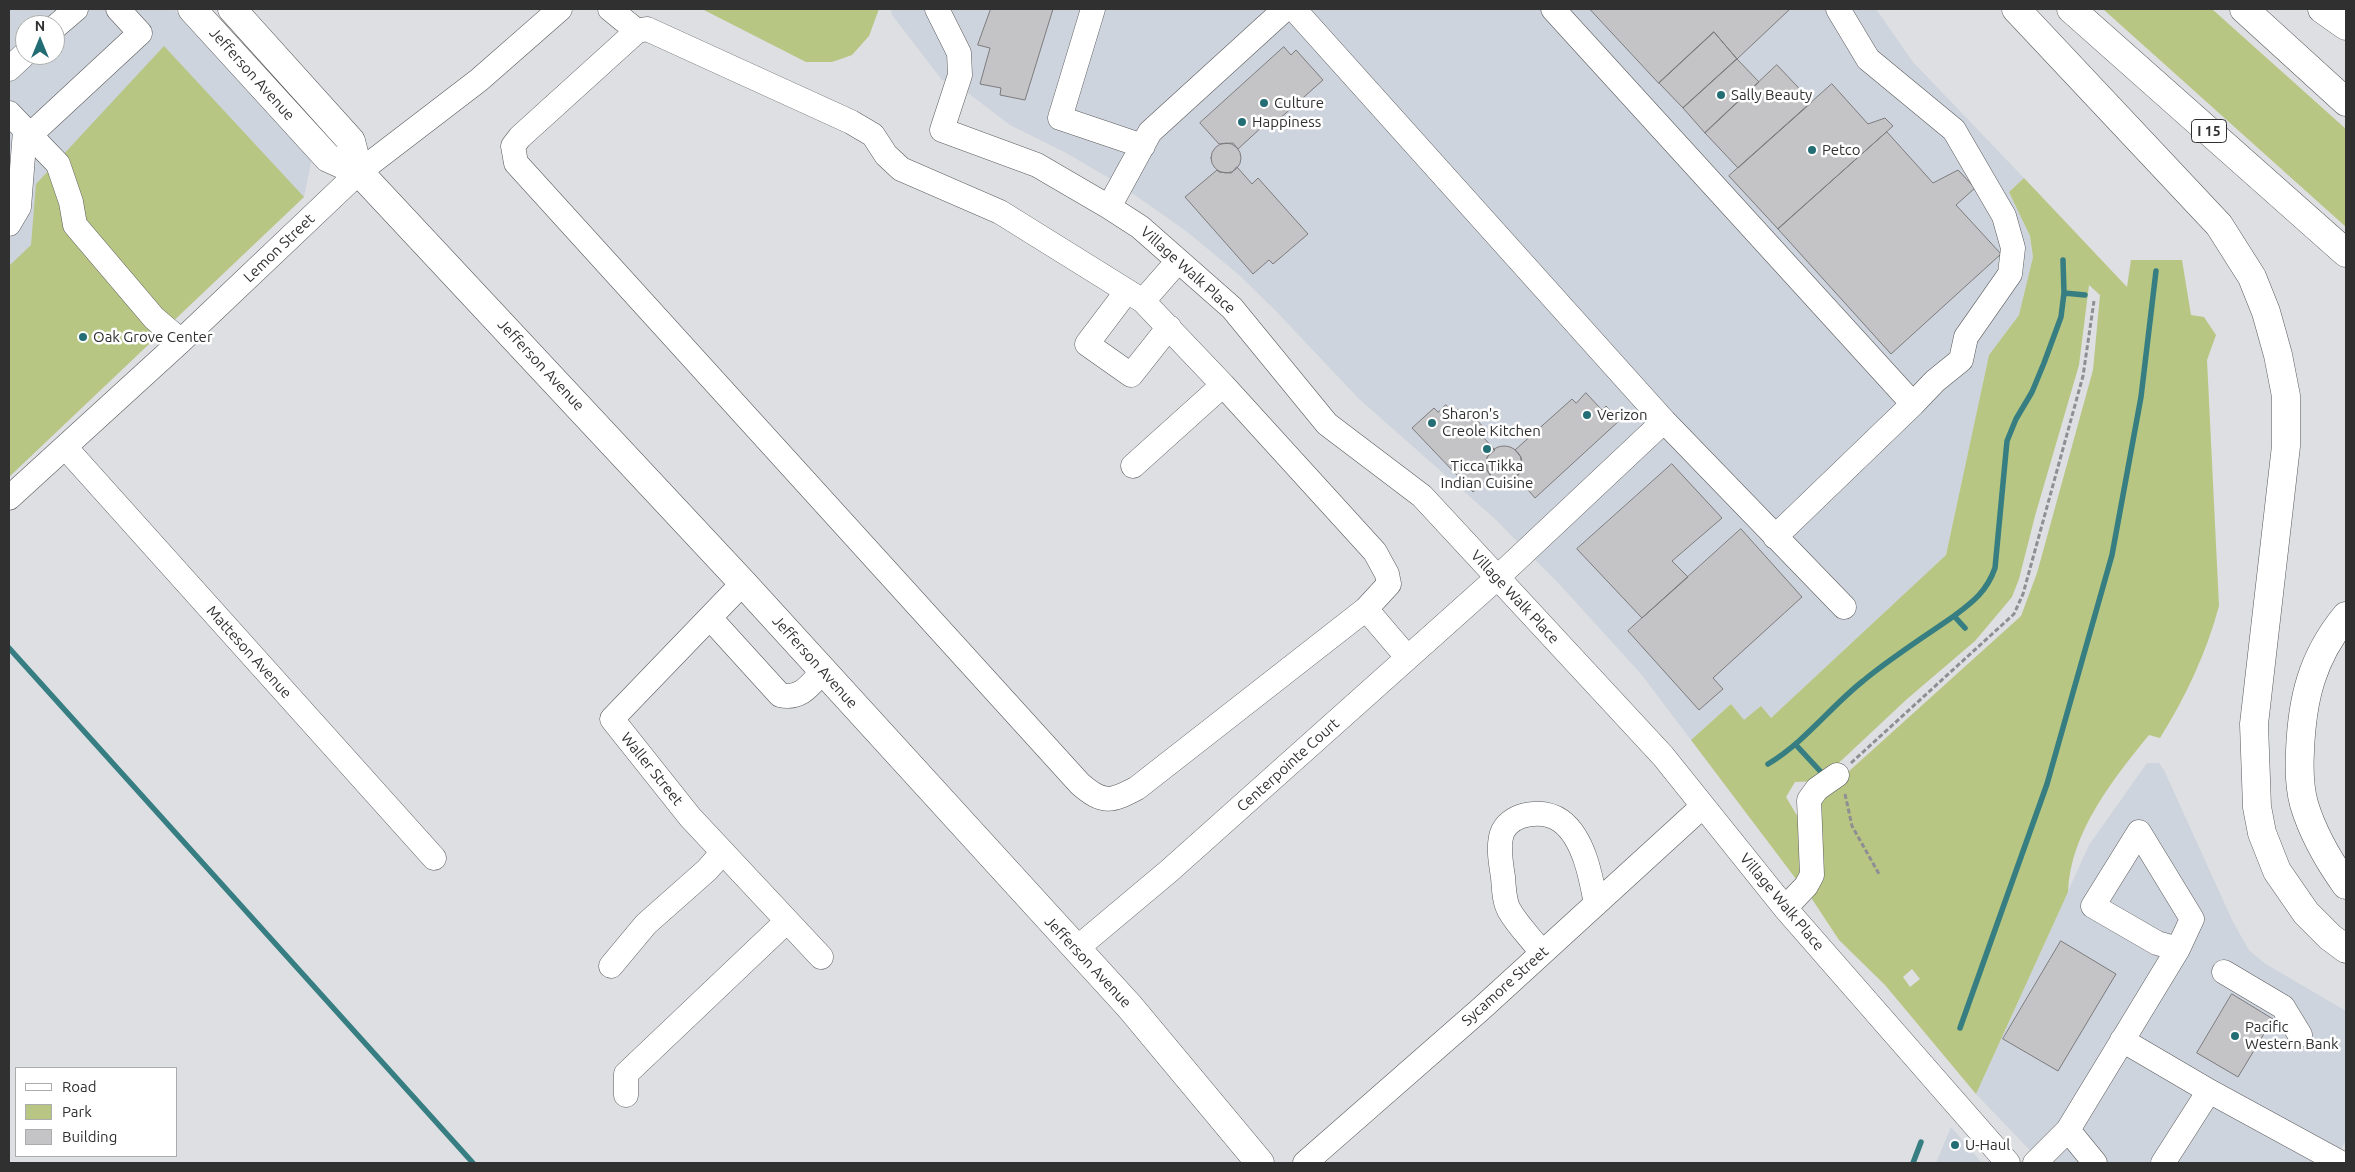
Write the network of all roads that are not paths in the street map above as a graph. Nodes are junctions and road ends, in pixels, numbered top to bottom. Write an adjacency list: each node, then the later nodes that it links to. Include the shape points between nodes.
1 (76, 9): 17 (street)
2 (118, 9): 22 (street, via 140,33)
3 (192, 9): 24 (main road, Jefferson Avenue, via 328,158)
4 (232, 9): 24 (main road, Jefferson Avenue, via 351,141)
5 (560, 9): 24 (street, Lemon Street, via 479,80)
6 (610, 9): 19 (street)
7 (937, 9): 25 (street, Village Walk Place, via 959,54 960,75 942,130 1037,165)
8 (1093, 9): 23 (street, via 1060,118)
9 (1285, 9): 23 (street, via 1150,132)
10 (1294, 9): 34 (street)
11 (1552, 9): 33 (street)
12 (1838, 9): 33 (street, via 1868,60 1954,130 2004,216 2013,248 2010,274 1966,337 1961,360)
13 (2016, 9): 57 (main road, via 2219,225 2252,277 2266,312 2286,396 2286,446 2254,724 2256,807 2277,871 2306,913)
14 (2071, 9): 27 (main road, I 15)
15 (2244, 9): 20 (main road)
16 (2322, 9): 18 (main road)
17 (65, 18)
18 (2346, 26)
19 (637, 31): 29 (street, via 647,29 851,122 873,135 901,169 1000,212); 42 (street, via 520,137 513,146 516,163 1094,797 1120,797 1137,788)
20 (2346, 102)
21 (9, 113): 22 (street)
22 (27, 134): 26 (street, via 19,207); 31 (street, via 58,164 75,225 154,318)
23 (1143, 146): 25 (street)
24 (359, 172): 31 (street, Lemon Street); 40 (main road, Jefferson Avenue)
25 (1109, 207): 28 (street, Village Walk Place, via 1140,227)
26 (9, 224)
27 (2346, 253)
28 (1178, 261): 29 (street); 39 (street, Village Walk Place, via 1232,308 1327,424 1422,496)
29 (1135, 296): 30 (street); 30 (street, via 1087,344 1131,375)
30 (1169, 327): 32 (street)
31 (181, 341): 35 (street, Lemon Street)
32 (1222, 385): 36 (street); 42 (street, via 1375,552 1390,584)
33 (1913, 404): 38 (street)
34 (1664, 421): 38 (street); 39 (street, Centerpointe Court)
35 (64, 447): 37 (street, Lemon Street); 50 (street, Matteson Avenue)
36 (1133, 466)
37 (9, 498)
38 (1775, 537): 41 (street)
39 (1497, 578): 45 (street, Centerpointe Court); 48 (street, Village Walk Place, via 1662,756)
40 (743, 583): 44 (street, Waller Street); 46 (main road, Jefferson Avenue)
41 (1844, 607)
42 (1366, 610): 45 (street)
43 (2346, 616): 51 (main road, via 2315,665 2301,715 2299,774 2304,803 2315,834)
44 (710, 618): 46 (street, via 780,696 790,698 801,694); 49 (street, Waller Street, via 612,719 690,817)
45 (1407, 658): 55 (street, Centerpointe Court, via 1170,871)
46 (823, 671): 55 (main road, Jefferson Avenue)
47 (1837, 775): 53 (street, via 1817,789 1809,800 1812,875)
48 (1703, 806): 52 (street, Sycamore Street); 53 (street, Village Walk Place)
49 (723, 852): 54 (street, Waller Street); 60 (street, via 646,924)
50 (434, 858)
51 (2346, 885)
52 (1596, 904): 58 (street, Sycamore Street); 58 (street, via 1589,864 1560,821 1542,814 1527,813 1512,821 1503,832 1501,843 1505,899 1509,910)
53 (1785, 908): 67 (street, Village Walk Place)
54 (787, 921): 59 (street, Waller Street); 65 (street, via 626,1074)
55 (1076, 949): 68 (main road, Jefferson Avenue, via 1130,1007)
56 (2178, 949): 56 (street, via 2156,942 2093,906 2139,832 2192,919); 63 (street)
57 (2346, 949)
58 (1542, 953): 69 (street, Sycamore Street)
59 (821, 957)
60 (610, 966)
61 (2224, 972): 62 (street, via 2283,1007)
62 (2300, 1035)
63 (2122, 1040): 64 (street); 66 (street)
64 (2209, 1091): 72 (street); 73 (street)
65 (626, 1095)
66 (2068, 1130): 70 (street); 71 (street)
67 (2003, 1162)
68 (1260, 1163)
69 (1305, 1163)
70 (2035, 1163)
71 (2095, 1163)
72 (2163, 1163)
73 (2341, 1163)

